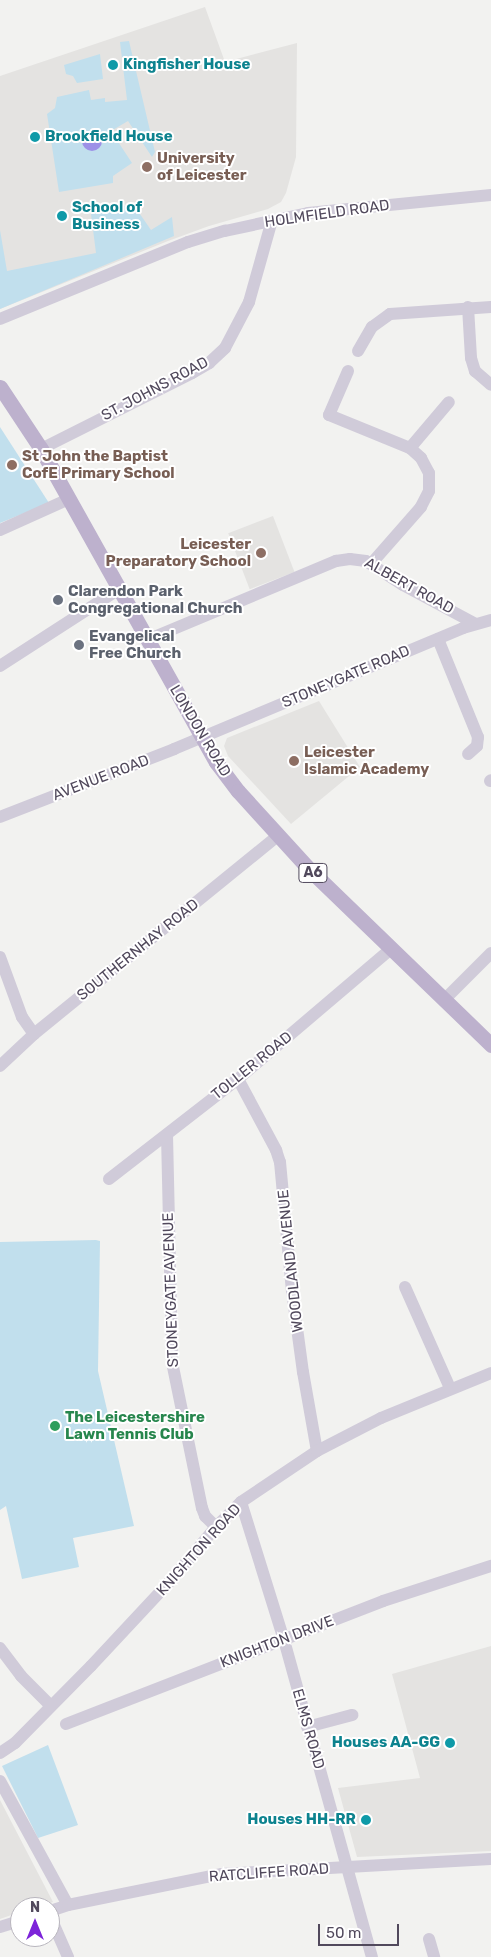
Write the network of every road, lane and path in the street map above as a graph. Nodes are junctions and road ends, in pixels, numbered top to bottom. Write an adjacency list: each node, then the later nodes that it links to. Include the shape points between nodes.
1 (491, 195): 2 (street, HOLMFIELD ROAD, via 308,213)
2 (272, 220): 5 (street, HOLMFIELD ROAD, via 188,242); 12 (street, ST. JOHNS ROAD, via 249,302 225,348 192,373)
3 (468, 307): 4 (street); 6 (street, via 390,314 372,327); 8 (street, via 471,358 475,371)
4 (491, 307)
5 (0, 319)
6 (358, 351)
7 (348, 371): 11 (street, via 329,415)
8 (491, 385)
9 (0, 386): 12 (main road, LONDON ROAD / A6)
10 (449, 402): 11 (street)
11 (410, 448): 15 (street, via 427,465 429,491 420,507)
12 (41, 449): 13 (main road, LONDON ROAD / A6)
13 (69, 498): 14 (street); 16 (main road, LONDON ROAD / A6)
14 (0, 530)
15 (371, 564): 18 (street, ALBERT ROAD); 20 (street, ALBERT ROAD, via 356,558 336,561)
16 (119, 589): 20 (main road, LONDON ROAD / A6); 21 (street)
17 (491, 620): 18 (street, STONEYGATE ROAD)
18 (474, 623): 19 (street, STONEYGATE ROAD)
19 (438, 639): 22 (street, STONEYGATE ROAD); 23 (street, via 478,737 477,746)
20 (147, 640): 22 (main road, LONDON ROAD / A6)
21 (0, 666)
22 (201, 737): 24 (street, AVENUE ROAD); 25 (main road, LONDON ROAD / A6, via 238,791)
23 (468, 754)
24 (0, 817)
25 (279, 836): 26 (main road, LONDON ROAD / A6, via 349,909); 30 (street, SOUTHERNHAY ROAD)
26 (392, 948): 29 (main road, LONDON ROAD / A6); 33 (street, TOLLER ROAD)
27 (491, 953): 29 (street)
28 (0, 957): 30 (street, via 22,1017)
29 (445, 999): 31 (main road, LONDON ROAD / A6)
30 (34, 1034): 32 (street, SOUTHERNHAY ROAD)
31 (491, 1045)
32 (0, 1066)
33 (238, 1079): 34 (street, TOLLER ROAD); 39 (street, WOODLAND AVENUE, via 280,1162 298,1336)
34 (167, 1135): 35 (street, TOLLER ROAD); 41 (street, STONEYGATE AVENUE, via 172,1362 202,1508)
35 (109, 1179)
36 (405, 1287): 38 (street)
37 (491, 1373): 38 (street, KNIGHTON ROAD)
38 (450, 1388): 39 (street, KNIGHTON ROAD, via 381,1418)
39 (318, 1451): 40 (street, KNIGHTON ROAD)
40 (241, 1502): 41 (street, KNIGHTON ROAD); 43 (street, ELMS ROAD)
41 (216, 1527): 45 (street, KNIGHTON ROAD, via 166,1586)
42 (491, 1566): 43 (street, KNIGHTON DRIVE, via 382,1601)
43 (284, 1640): 47 (street, KNIGHTON DRIVE); 48 (street, ELMS ROAD)
44 (0, 1648): 45 (street, via 21,1676)
45 (51, 1706): 49 (street, KNIGHTON ROAD)
46 (352, 1715): 48 (street)
47 (66, 1724)
48 (307, 1728): 52 (street, ELMS ROAD)
49 (0, 1754)
50 (0, 1781): 53 (street)
51 (491, 1858): 52 (street, RATCLIFFE ROAD)
52 (348, 1867): 53 (street, RATCLIFFE ROAD, via 222,1874); 58 (street, ELMS ROAD)
53 (68, 1905): 54 (street, RATCLIFFE ROAD)
54 (60, 1908)
55 (60, 1939): 57 (street)
56 (429, 1939): 59 (street)
57 (68, 1957)
58 (372, 1957)
59 (434, 1957)

